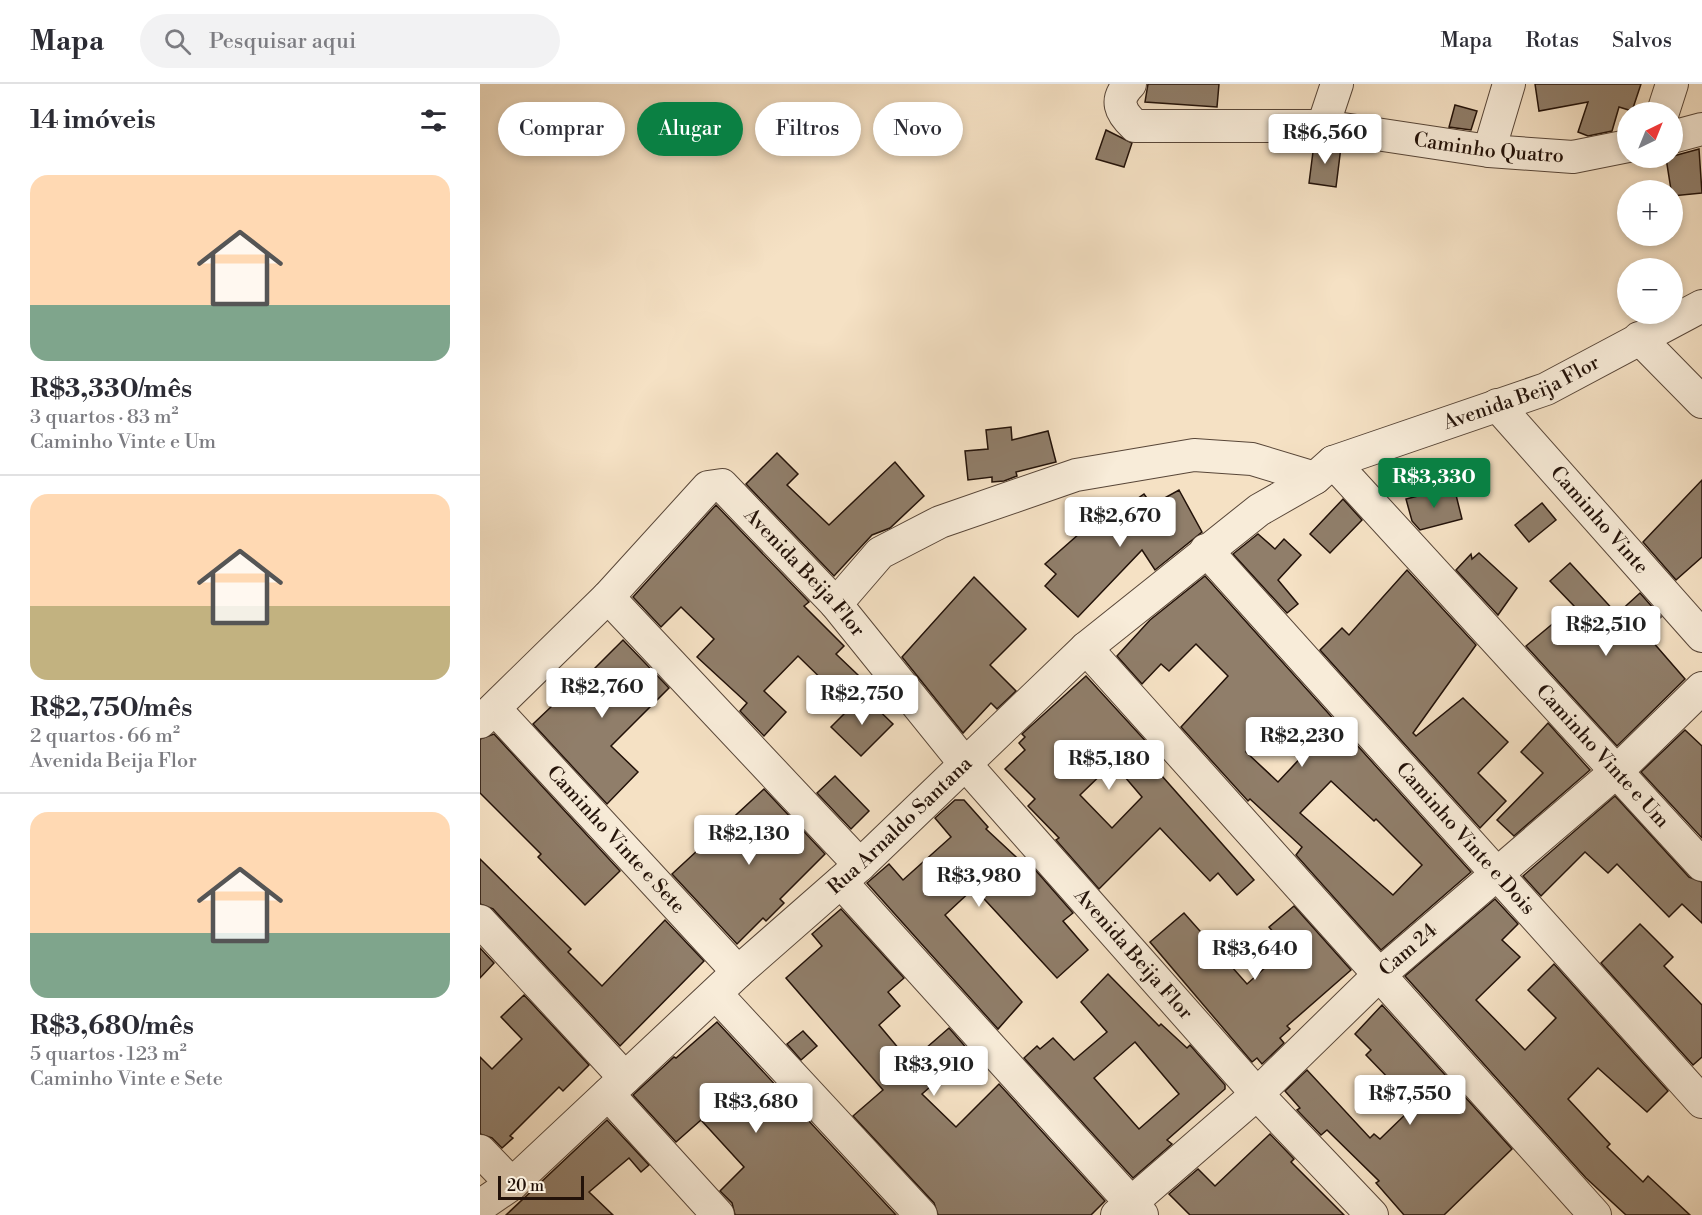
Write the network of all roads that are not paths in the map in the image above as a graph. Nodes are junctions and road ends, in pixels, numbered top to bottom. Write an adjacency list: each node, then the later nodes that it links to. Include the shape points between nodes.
1 (1130, 84): 6 (street, Caminho Quatro, via 1121,93 1119,104 1123,115 1135,126)
2 (1337, 84): 6 (street)
3 (1509, 84): 10 (street)
4 (1672, 84): 5 (street)
5 (1667, 102)
6 (1323, 126): 10 (street, Caminho Quatro)
7 (1702, 129): 8 (street)
8 (1683, 133)
9 (1617, 148): 10 (street, Caminho Quatro, via 1573,157)
10 (1489, 151)
11 (1702, 306): 12 (street, Avenida Beija Flor)
12 (1639, 338): 13 (street); 14 (street, Avenida Beija Flor, via 1546,389)
13 (1702, 402)
14 (1497, 405): 15 (street, Avenida Beija Flor); 19 (street, Caminho Vinte)
15 (1324, 470): 16 (street, Rua Arnaldo Santana, via 1259,510); 18 (street, via 1194,455 1076,475 940,522 880,553); 24 (street, Caminho Vinte e Um)
16 (1206, 550): 20 (street, Rua Arnaldo Santana); 27 (street, Caminho Vinte e Dois)
17 (608, 597): 18 (street, Avenida Beija Flor, via 708,487 722,485); 22 (street, Avenida Beija Flor); 26 (street)
18 (836, 604): 23 (street, Avenida Beija Flor)
19 (1702, 636)
20 (1086, 648): 23 (street, Rua Arnaldo Santana); 30 (street)
21 (1702, 688): 24 (street, Cam 24)
22 (488, 715): 29 (street, Caminho Vinte e Sete)
23 (966, 765): 26 (street, Rua Arnaldo Santana); 33 (street, Avenida Beija Flor)
24 (1618, 770): 25 (street, Caminho Vinte e Um); 27 (street, Cam 24)
25 (1702, 864)
26 (850, 873): 29 (street, Rua Arnaldo Santana); 38 (street)
27 (1497, 875): 30 (street, Cam 24); 34 (street, Caminho Vinte e Dois)
28 (480, 921): 32 (street)
29 (738, 972): 31 (street, Rua Arnaldo Santana)
30 (1378, 976): 33 (street, Cam 24); 43 (street)
31 (716, 994): 32 (street, Rua Arnaldo Santana); 41 (street)
32 (616, 1087): 36 (street, Rua Arnaldo Santana); 40 (street)
33 (1257, 1094): 38 (street, Cam 24); 42 (street, Avenida Beija Flor)
34 (1702, 1102)
35 (480, 1151): 36 (street)
36 (512, 1184): 37 (street, Rua Arnaldo Santana)
37 (480, 1205): 39 (street)
38 (1130, 1211)
39 (490, 1215)
40 (717, 1215)
41 (921, 1215)
42 (1371, 1215)
43 (1595, 1215)

